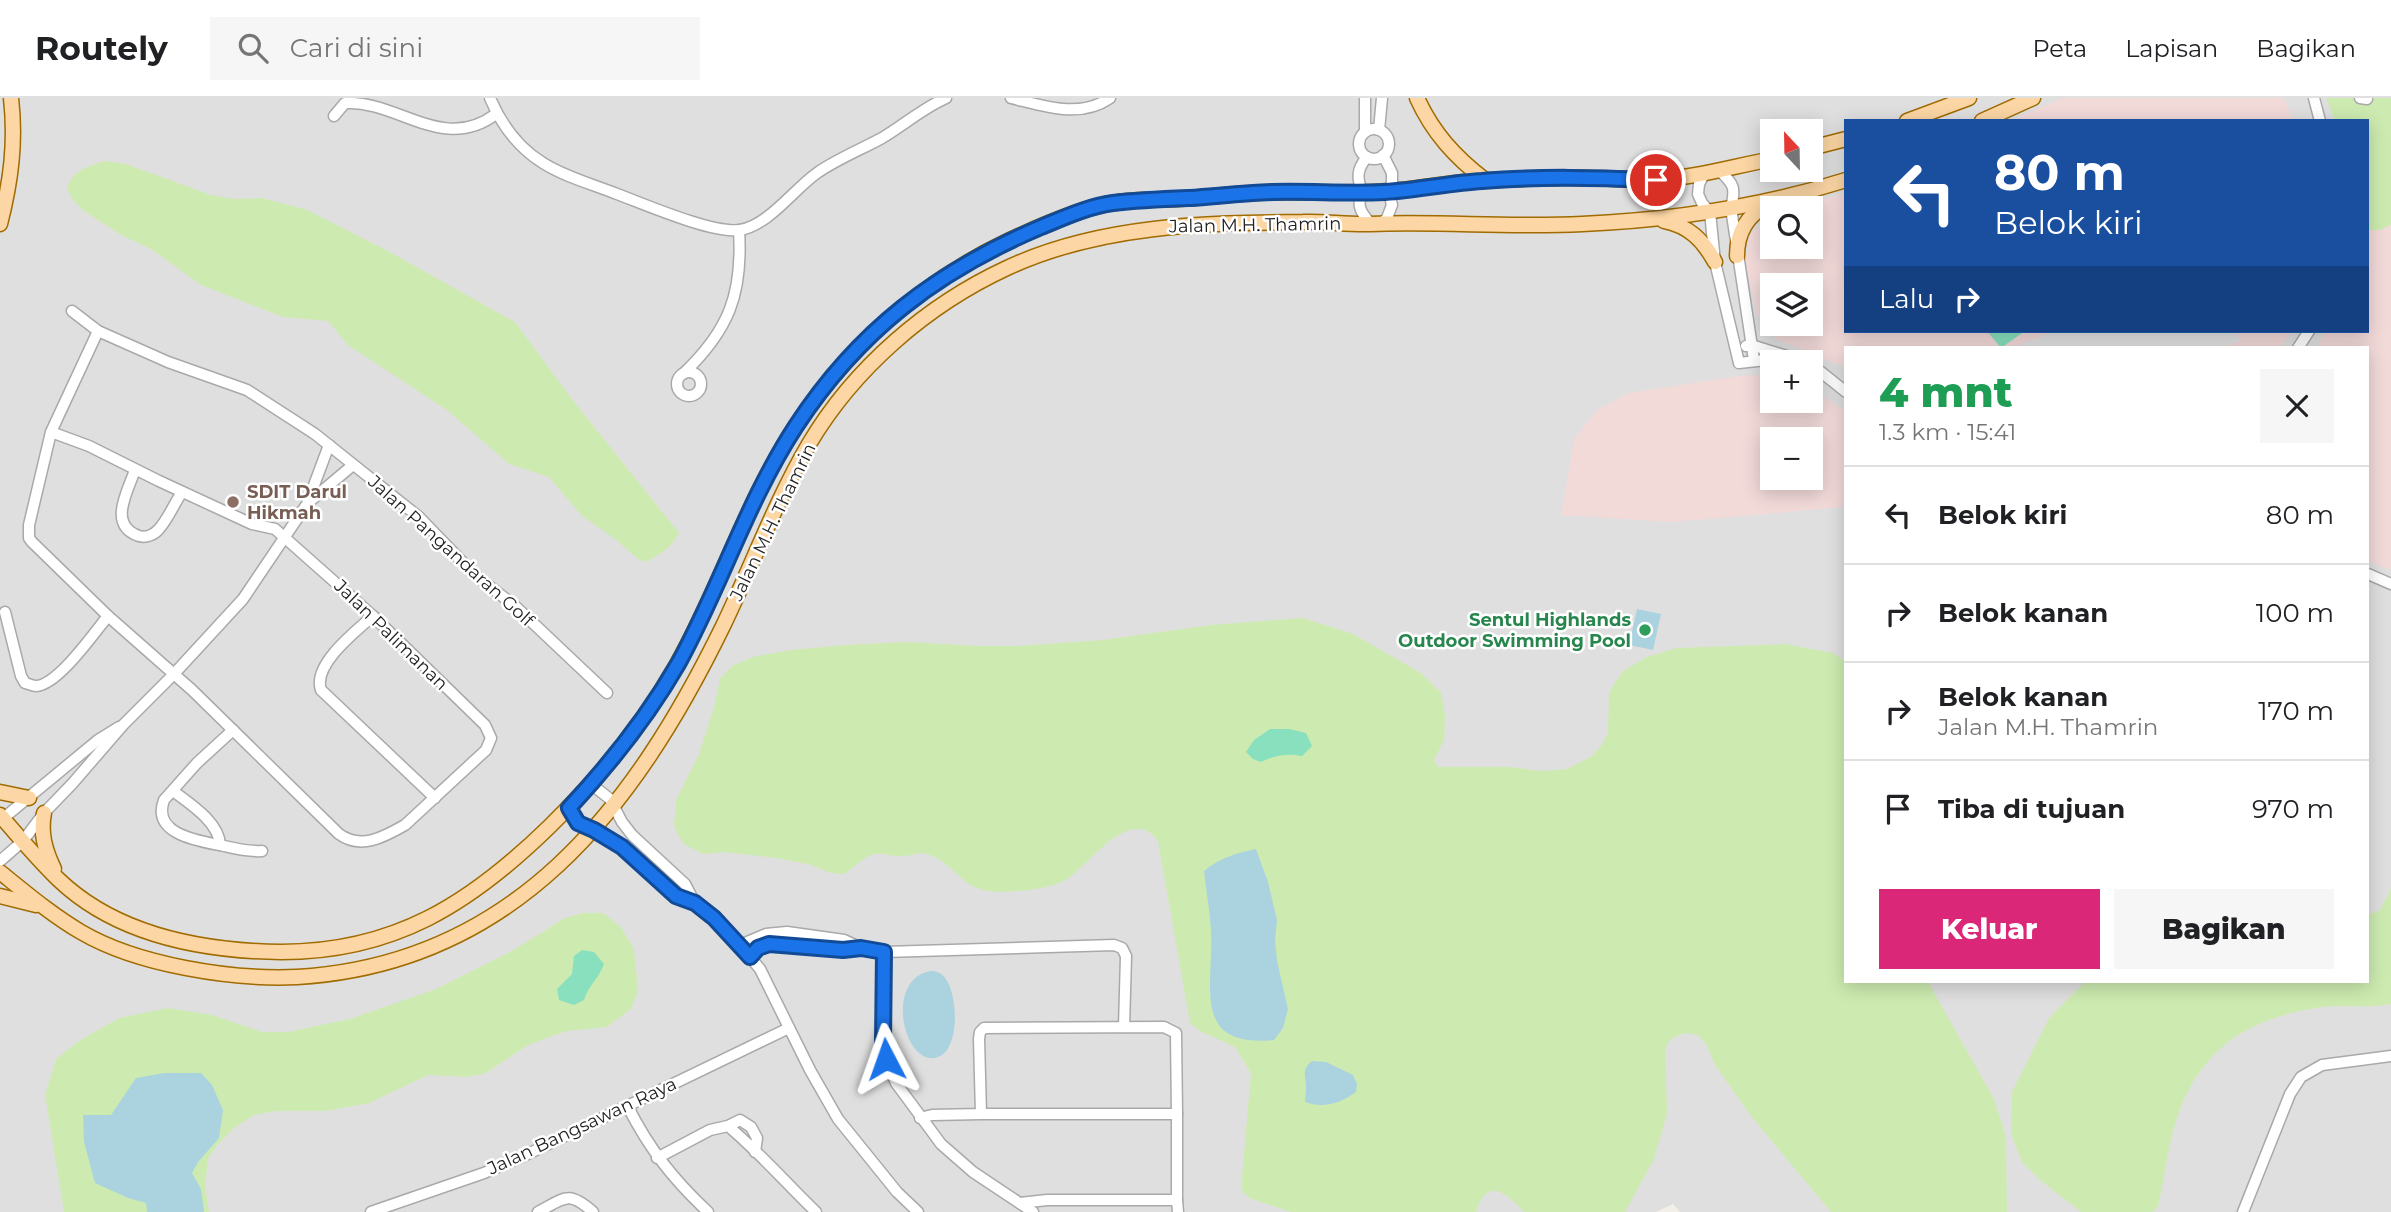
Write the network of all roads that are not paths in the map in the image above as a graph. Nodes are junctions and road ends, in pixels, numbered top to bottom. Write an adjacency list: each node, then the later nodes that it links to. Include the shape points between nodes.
1 (11, 98): 36 (main road, via 15,141)
2 (489, 98): 12 (street)
3 (946, 98): 37 (street, via 834,162 769,214)
4 (1011, 98): 5 (street, via 1075,111)
5 (1110, 98)
6 (1365, 98): 18 (street)
7 (1382, 98): 17 (street)
8 (1417, 98): 25 (main road, via 1436,134)
9 (1969, 98): 14 (main road)
10 (2033, 98): 15 (main road)
11 (2314, 98): 16 (street)
12 (496, 114): 13 (street, via 471,127 454,128 430,126 359,103 345,103); 37 (street, via 544,164 681,218)
13 (334, 116)
14 (1912, 119)
15 (1986, 119)
16 (2319, 119)
17 (1379, 130): 18 (street); 21 (street, via 1388,139)
18 (1365, 132): 22 (street, via 1359,145)
19 (1844, 140): 20 (main road)
20 (1824, 145)
21 (1383, 155): 22 (street); 27 (street, via 1392,173)
22 (1367, 157): 28 (street, via 1357,175)
23 (1760, 162): 24 (main road, Jalan M.H. Thamrin)
24 (1712, 171): 25 (main road, Jalan M.H. Thamrin, via 1656,180); 31 (street, via 1732,182); 33 (street, via 1699,184 1698,194)
25 (1485, 180): 27 (main road, Jalan M.H. Thamrin)
26 (1844, 181): 29 (main road)
27 (1388, 192): 28 (main road, Jalan M.H. Thamrin); 35 (street, via 1391,212)
28 (1363, 193): 35 (street, via 1359,205); 66 (main road, Jalan M.H. Thamrin, via 1273,192 1110,203 1011,240 925,289 855,352 795,427 679,662 650,709)
29 (1792, 196)
30 (1760, 203): 31 (main road)
31 (1731, 208): 33 (main road); 38 (street)
32 (1760, 209): 38 (main road, via 1744,225)
33 (1710, 212): 34 (main road, Jalan M.H. Thamrin); 39 (street)
34 (1649, 220): 35 (main road, Jalan M.H. Thamrin, via 1540,225); 39 (main road, via 1682,226 1696,235)
35 (1377, 223): 71 (main road, Jalan M.H. Thamrin, via 1164,227 1101,236 1007,267 936,308 862,374 809,444 688,696)
36 (0, 224)
37 (739, 230): 47 (street, via 740,270 731,312 715,339)
38 (1737, 256): 42 (street)
39 (1714, 262): 43 (street)
40 (72, 311): 41 (street, Jalan Pangandaran Golf)
41 (98, 331): 50 (street); 51 (street, Jalan Pangandaran Golf, via 247,390)
42 (1751, 345): 43 (street); 44 (street); 45 (street)
43 (1737, 349): 45 (street, via 1739,363)
44 (1768, 350)
45 (1754, 360): 46 (street)
46 (1760, 360)
47 (683, 374)
48 (1823, 374): 49 (street)
49 (1844, 390)
50 (51, 432): 53 (street); 60 (street, via 29,538)
51 (329, 445): 52 (street, Jalan Pangandaran Golf); 55 (street)
52 (354, 465): 55 (street); 63 (street, Jalan Pangandaran Golf, via 419,517 475,575)
53 (135, 470): 54 (street); 54 (street, via 120,514 124,524 142,537 159,529)
54 (182, 492): 56 (street)
55 (307, 504): 56 (street)
56 (286, 537): 61 (street, Jalan Palimanan); 62 (street, via 243,599)
57 (2369, 574): 58 (street)
58 (2391, 584)
59 (5, 612): 60 (street, via 21,676 25,683 37,686 61,672)
60 (108, 616): 62 (street)
61 (373, 616): 70 (street, via 321,672 320,690); 70 (street, Jalan Palimanan, via 485,725 491,738 481,755)
62 (173, 675): 64 (street); 65 (street)
63 (607, 693)
64 (123, 725): 69 (street, via 97,740); 73 (street)
65 (233, 730): 67 (street); 70 (street, via 351,842 392,833)
66 (591, 784): 71 (street, via 605,793); 72 (main road, Jalan M.H. Thamrin)
67 (173, 791): 77 (street, via 209,822); 77 (street, via 161,807 166,824 195,840)
68 (0, 792): 69 (main road)
69 (29, 798): 74 (street)
70 (435, 798)
71 (614, 807): 75 (main road, Jalan M.H. Thamrin); 83 (street, via 632,835 685,884)
72 (569, 808): 75 (street, via 578,823); 81 (main road, Jalan M.H. Thamrin, via 516,859 443,912 360,944 316,952 248,951 159,937 121,922)
73 (44, 813): 76 (street); 81 (main road, via 42,835)
74 (1, 818): 76 (main road, Jalan M.H. Thamrin)
75 (594, 830): 83 (street, via 622,847 676,896); 84 (main road, Jalan M.H. Thamrin, via 538,884 479,925 409,956 327,975 194,970 112,946)
76 (23, 841): 79 (street); 81 (main road, Jalan M.H. Thamrin)
77 (220, 845): 78 (street)
78 (262, 851)
79 (0, 861)
80 (0, 872): 84 (main road, Jalan M.H. Thamrin)
81 (59, 880)
82 (0, 896): 84 (main road)
83 (695, 903): 86 (street)
84 (44, 908)
85 (804, 935): 86 (street, via 765,934); 87 (street); 88 (street, via 844,940)
86 (740, 945): 90 (street)
87 (801, 947): 88 (street); 90 (street, via 769,944)
88 (861, 948): 89 (street)
89 (884, 952): 91 (street, via 1119,946 1126,956); 97 (street, via 886,1059)
90 (750, 957): 92 (street)
91 (1124, 1027): 95 (street, via 984,1028 979,1039); 96 (street, via 1168,1027 1176,1033)
92 (789, 1028): 94 (street, Jalan Bangsawan Raya); 106 (street, via 838,1119)
93 (2391, 1056): 109 (street, via 2322,1065 2301,1077)
94 (628, 1107): 98 (street); 101 (street, Jalan Bangsawan Raya, via 484,1173)
95 (981, 1114): 96 (street); 97 (street)
96 (1177, 1114): 99 (street)
97 (920, 1118): 100 (street, via 973,1172)
98 (657, 1158): 104 (street); 105 (street, via 710,1129 728,1126)
99 (1177, 1200): 100 (street); 108 (street)
100 (1020, 1203): 107 (street)
101 (372, 1212)
102 (538, 1212): 103 (street, via 570,1198)
103 (593, 1212)
104 (708, 1212)
105 (817, 1212)
106 (918, 1212)
107 (1033, 1212)
108 (1178, 1212)
109 (2243, 1212)

